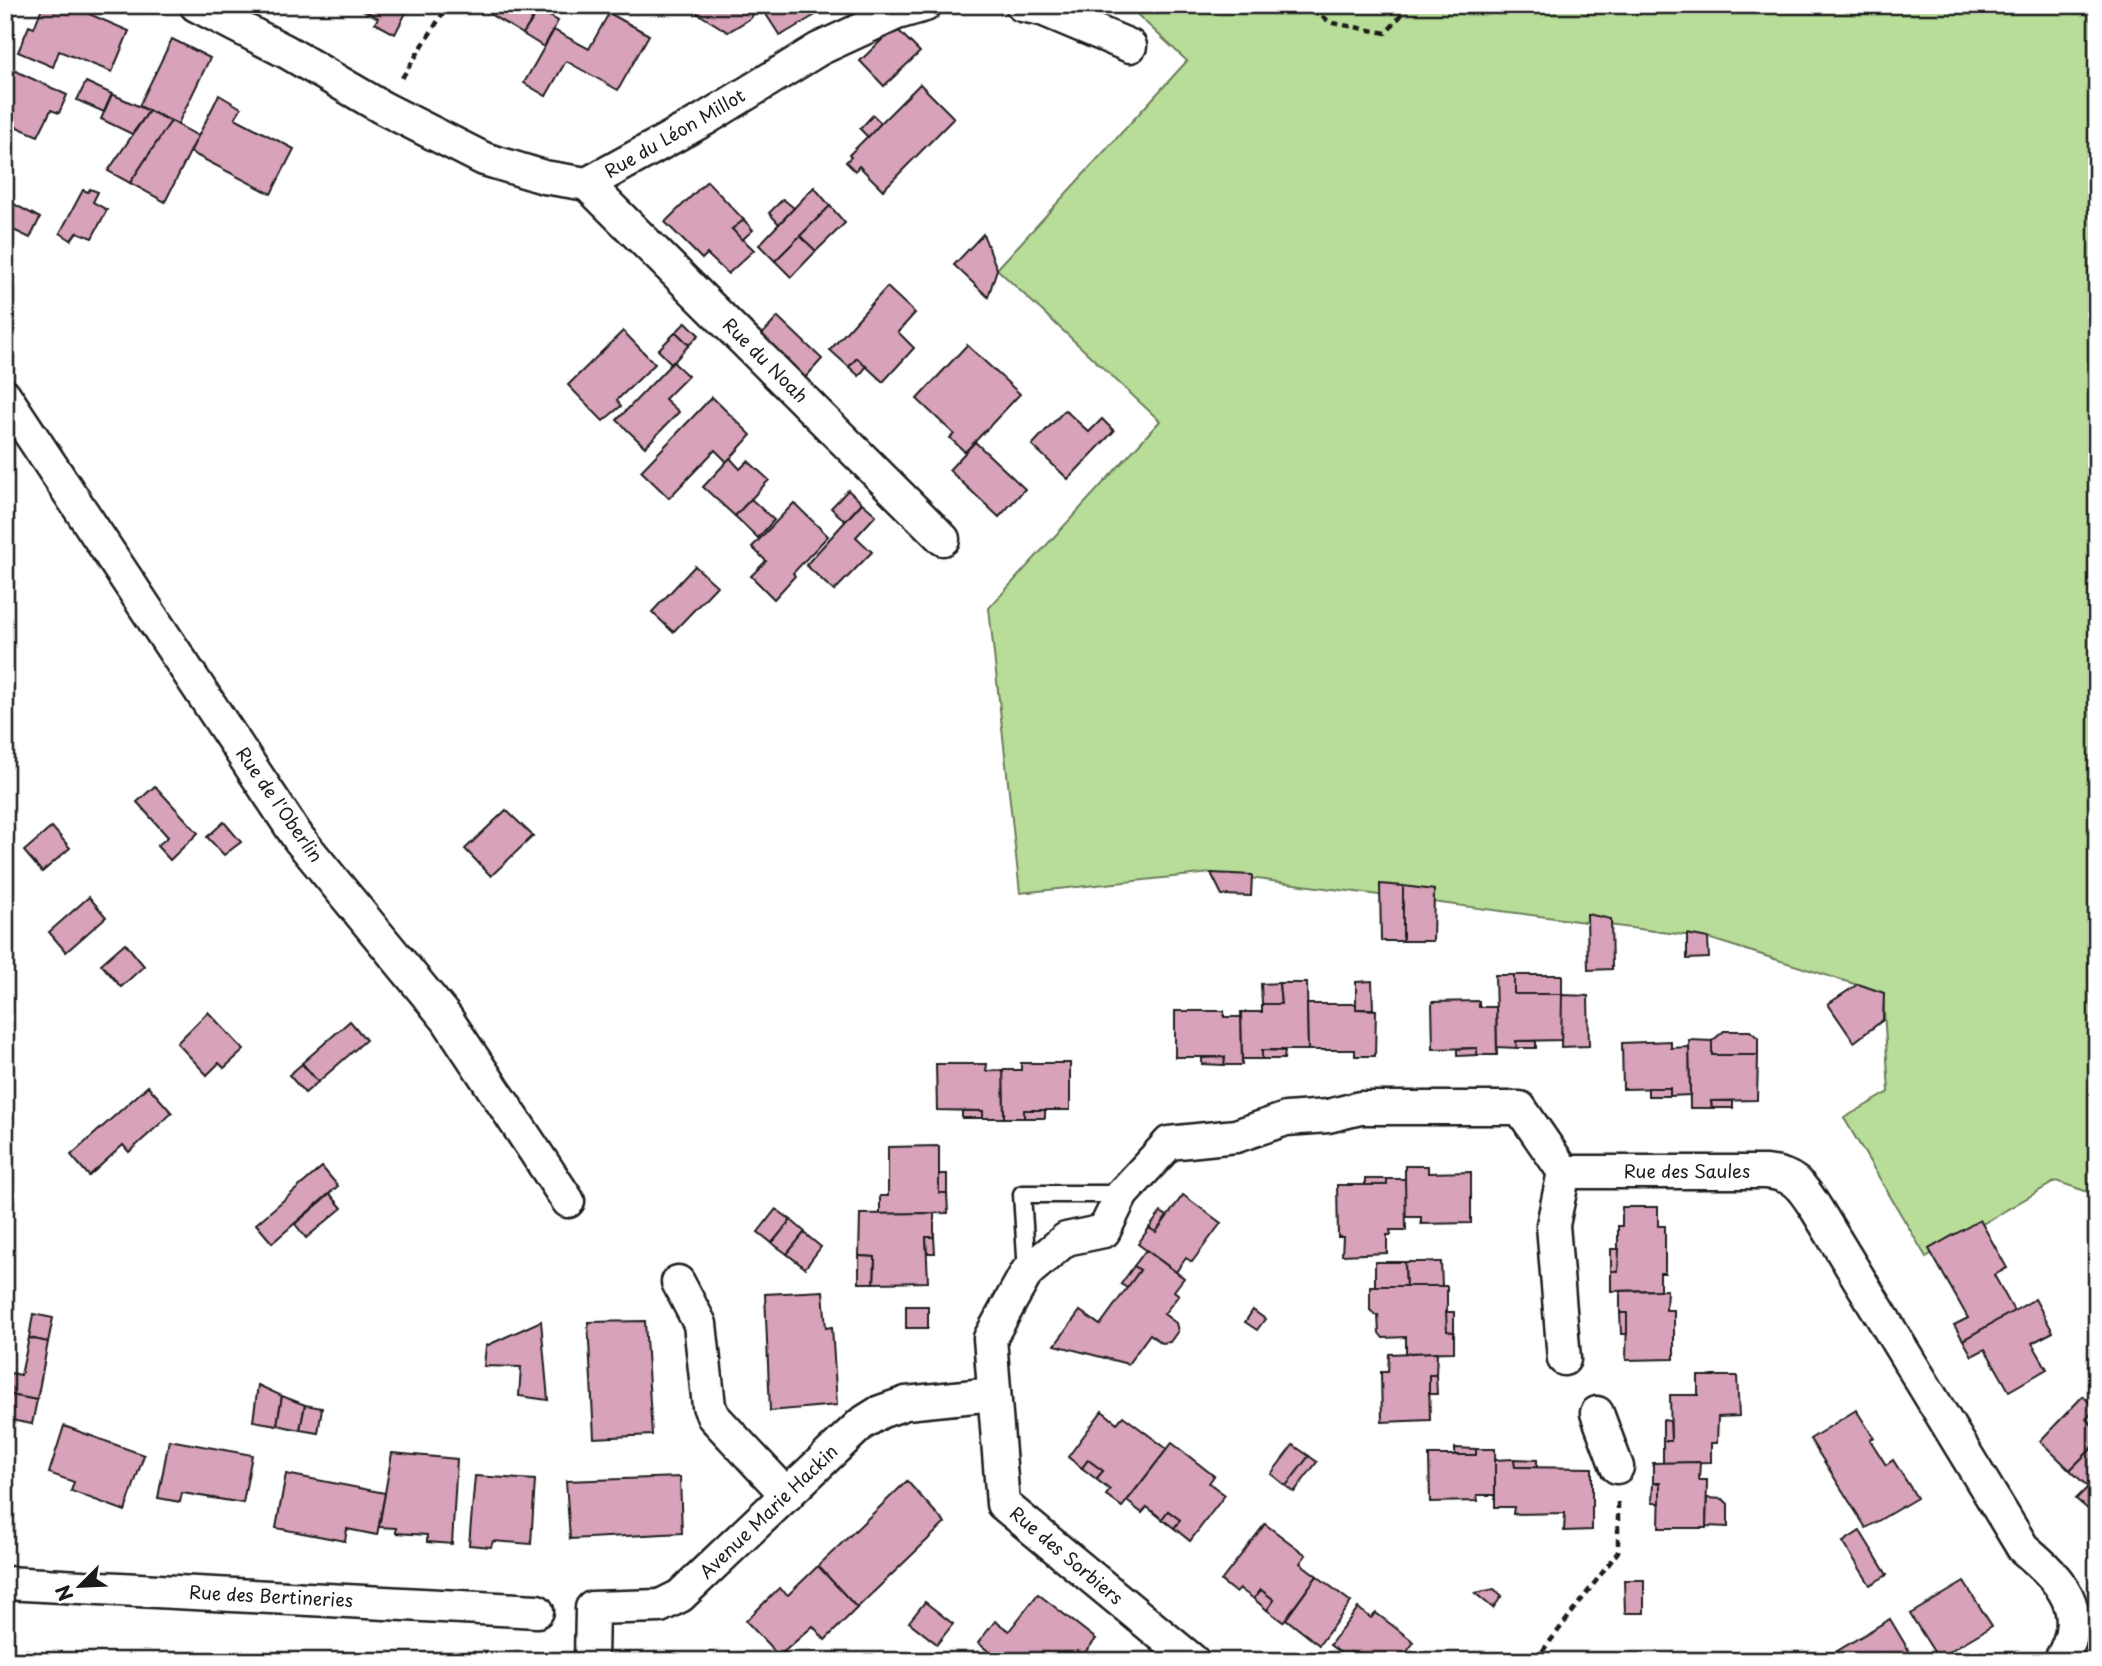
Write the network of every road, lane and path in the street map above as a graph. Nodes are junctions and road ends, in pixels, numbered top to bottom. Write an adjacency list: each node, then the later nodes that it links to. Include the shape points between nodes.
1 (195, 5): 8 (street, Rue du Léon Millot)
2 (448, 5): 8 (path)
3 (925, 5): 9 (street, Rue du Léon Millot, via 819,49)
4 (1022, 5): 7 (street)
5 (1301, 5): 6 (path, via 1333,23 1387,33)
6 (1410, 5)
7 (1130, 46)
8 (383, 108): 9 (street, Rue du Léon Millot, via 484,159)
9 (587, 184): 11 (street, Rue du Noah)
10 (5, 396): 14 (street, Rue de l'Oberlin, via 299,839 447,1019)
11 (943, 539)
12 (1564, 1172): 13 (street, via 1520,1108 1360,1108 1286,1119 1236,1136 1169,1143); 17 (street, via 1553,1225); 28 (street, Rue des Saules, via 1765,1172 1794,1179 2023,1548 2059,1581 2073,1611 2069,1646)
13 (1122, 1194): 15 (street, via 1104,1231 1066,1239); 15 (lane, via 1022,1194)
14 (568, 1201)
15 (1027, 1272): 18 (street, Rue des Sorbiers, via 990,1338)
16 (678, 1282): 21 (street, via 701,1324 713,1416)
17 (1564, 1359)
18 (994, 1394): 21 (street, Avenue Marie Hackin, via 906,1403 880,1412 861,1424); 24 (street, Rue des Sorbiers, via 1003,1504)
19 (1597, 1413): 20 (street)
20 (1618, 1467): 27 (path, via 1618,1552)
21 (787, 1495): 25 (street, Avenue Marie Hackin, via 680,1596 660,1606 592,1608)
22 (5, 1583): 23 (street, Rue des Bertineries)
23 (537, 1611)
24 (1159, 1651): 26 (street, Rue des Sorbiers)
25 (591, 1661)
26 (1193, 1661)
27 (1535, 1661)
28 (2060, 1661)

